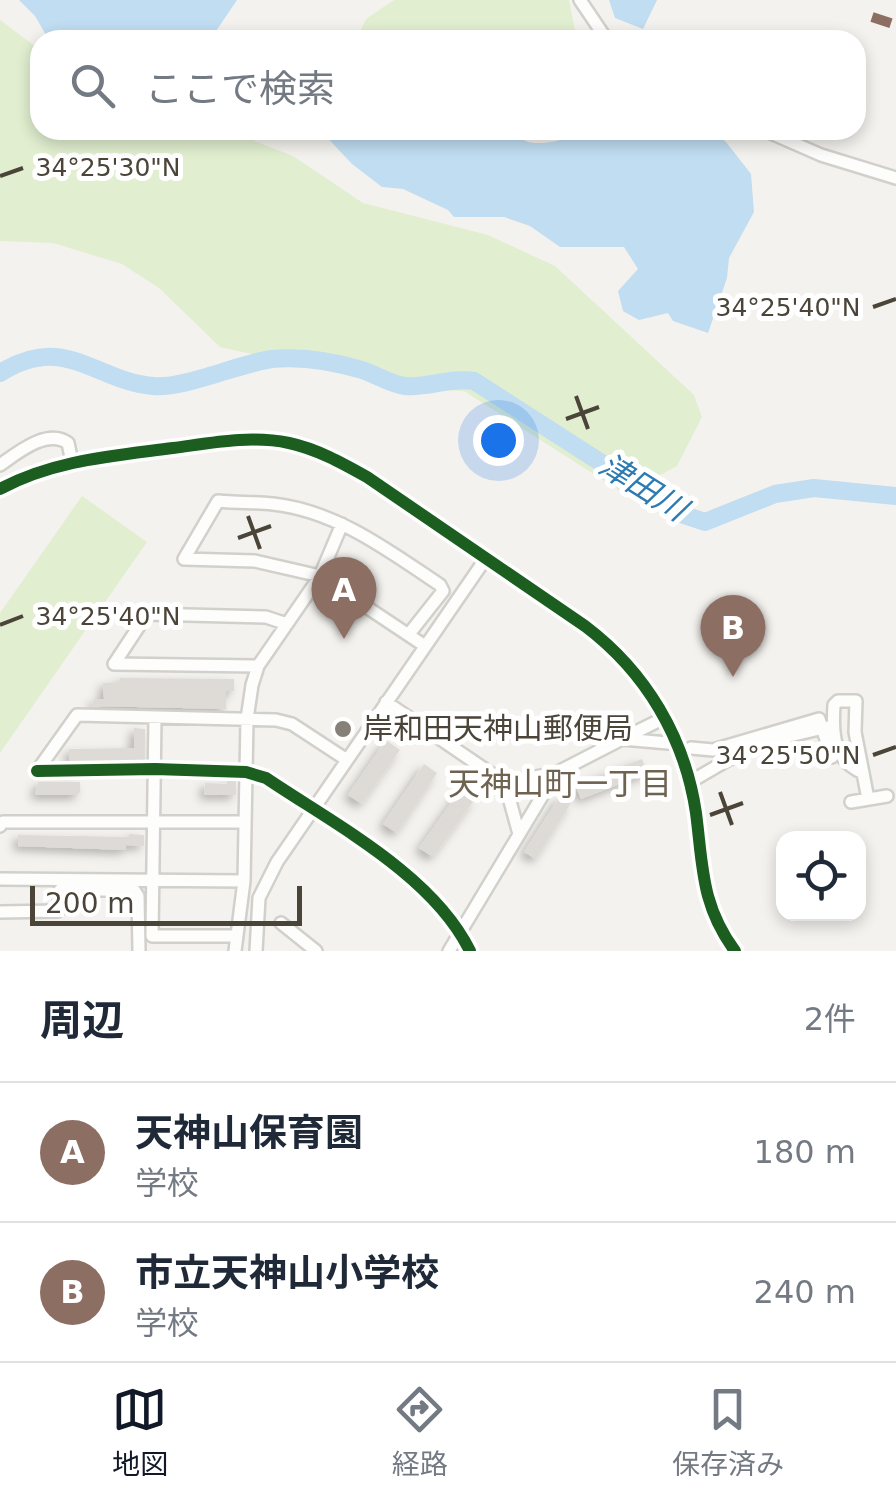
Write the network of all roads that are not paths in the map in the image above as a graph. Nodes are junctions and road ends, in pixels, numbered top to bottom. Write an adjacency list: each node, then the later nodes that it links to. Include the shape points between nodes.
1 (580, 0): 2 (street)
2 (600, 30)
3 (787, 140): 4 (street)
4 (896, 178)
5 (72, 462): 6 (street, via 68,443 54,438); 7 (street); 9 (street, via 234,440 289,443 341,462)
6 (0, 466)
7 (0, 489)
8 (342, 524): 10 (street); 10 (street, via 274,504 218,501 184,559 255,561); 12 (street, via 440,585 443,591)
9 (486, 558): 13 (street); 18 (street, via 600,637)
10 (320, 576): 11 (street); 12 (street)
11 (287, 624): 14 (street); 14 (street, via 266,616 147,614 114,664)
12 (410, 634): 13 (street)
13 (425, 646): 15 (street)
14 (258, 666): 17 (street)
15 (386, 702): 24 (street); 30 (street)
16 (155, 717): 17 (street); 25 (street); 25 (street, via 77,716 36,770)
17 (246, 718): 24 (street, via 292,724); 26 (street)
18 (664, 718): 20 (street); 29 (street)
19 (827, 727): 22 (street, via 819,719 713,750); 23 (street); 28 (street, via 839,755); 28 (street, via 838,701 856,701); 29 (street, via 756,744)
20 (622, 739): 21 (street); 27 (street)
21 (668, 743)
22 (691, 748)
23 (832, 757)
24 (346, 760): 34 (street)
25 (154, 769): 26 (street); 35 (street)
26 (246, 772): 34 (street); 36 (street)
27 (556, 773): 30 (street); 38 (street)
28 (863, 773): 32 (street)
29 (690, 782): 52 (street, via 703,881)
30 (504, 783): 38 (street)
31 (887, 796): 32 (street)
32 (868, 799): 33 (street)
33 (851, 802)
34 (312, 809): 44 (street, via 408,876); 48 (street, via 259,898)
35 (153, 822): 36 (street); 37 (street); 40 (street)
36 (245, 822): 41 (street)
37 (0, 826)
38 (520, 834): 44 (street)
39 (0, 878): 40 (street)
40 (151, 880): 41 (street); 45 (street, via 152,936)
41 (244, 881): 45 (street)
42 (0, 912): 46 (street, via 58,911 60,890 134,890)
43 (281, 923): 49 (street)
44 (460, 934): 50 (street); 51 (street)
45 (236, 936): 47 (street)
46 (140, 951)
47 (235, 951)
48 (256, 951)
49 (316, 951)
50 (449, 951)
51 (470, 951)
52 (735, 951)

